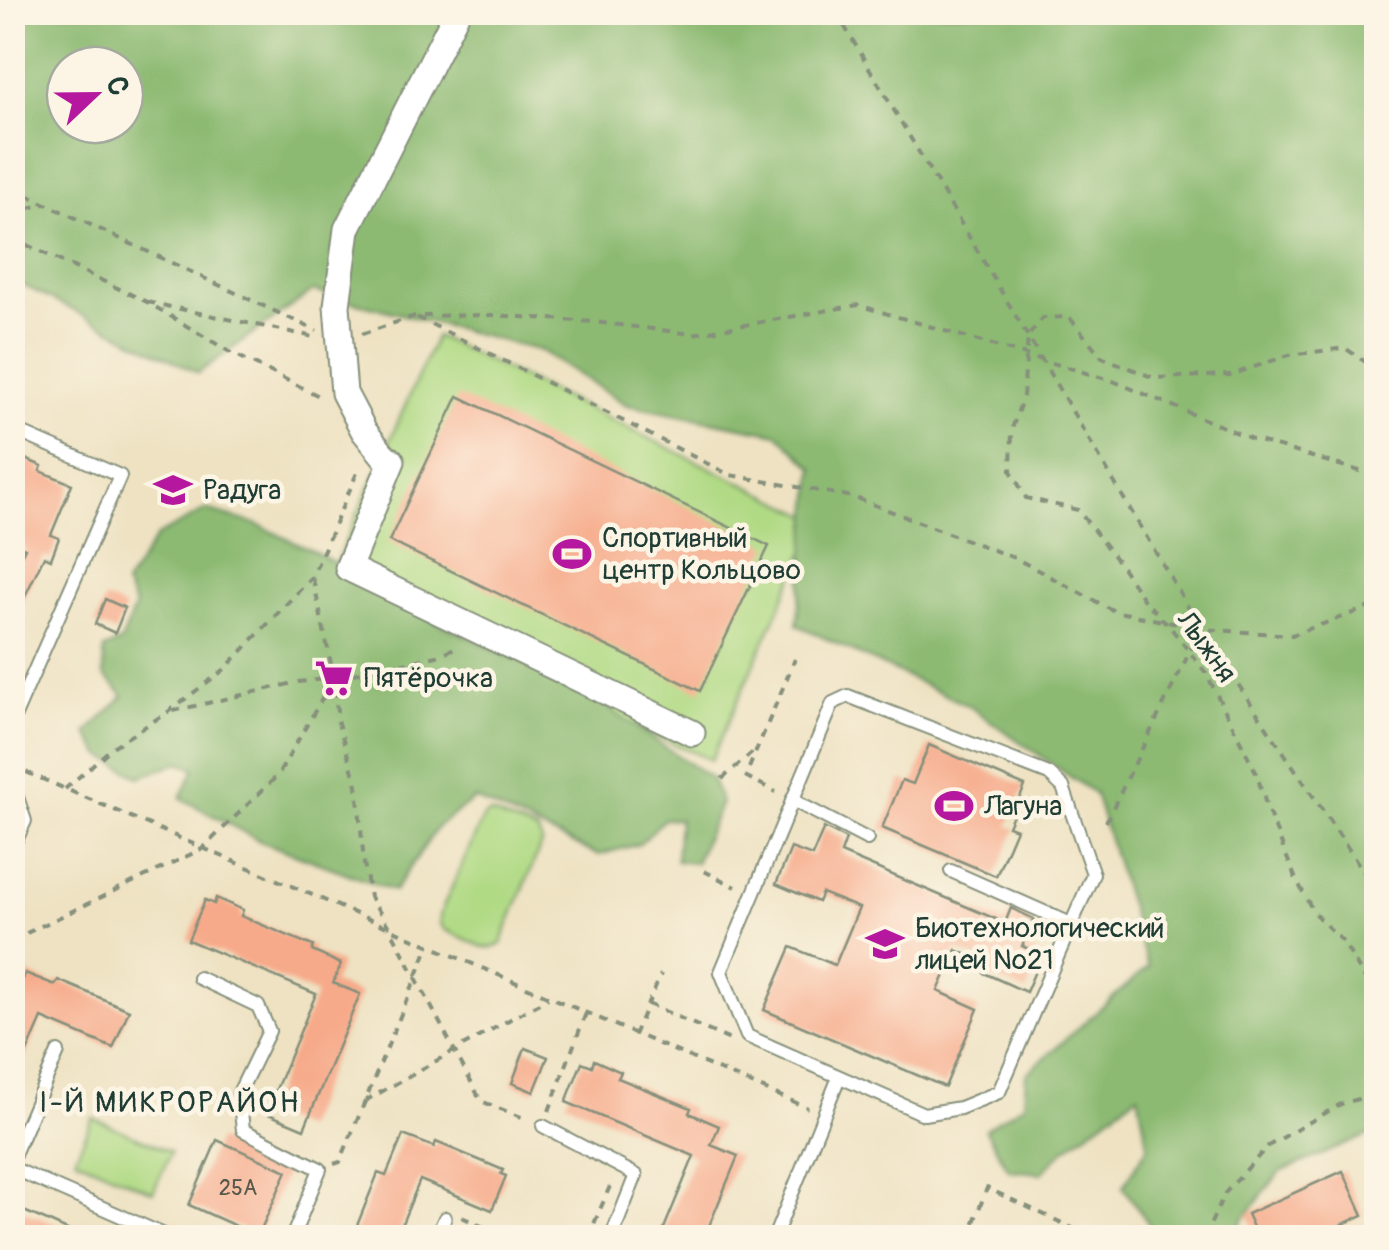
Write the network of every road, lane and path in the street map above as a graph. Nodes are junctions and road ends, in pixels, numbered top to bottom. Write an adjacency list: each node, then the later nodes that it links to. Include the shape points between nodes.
1 (457, 12): 10 (street, via 347,229)
2 (836, 12): 9 (path)
3 (12, 188): 4 (path)
4 (44, 204): 5 (path); 10 (path)
5 (12, 212)
6 (12, 238): 7 (path)
7 (148, 302): 10 (path); 14 (path)
8 (416, 316): 10 (path); 11 (path, via 492,315 693,334 858,305); 20 (path, via 730,475 854,497 1017,559 1114,611)
9 (1028, 336): 11 (path, Лыжня); 12 (path); 13 (path, via 1043,318 1069,318 1102,357 1154,378 1231,376 1289,355 1345,348)
10 (339, 342): 22 (street, via 344,392 364,432 392,461 348,568)
11 (1026, 355): 12 (path); 20 (path, Лыжня, via 1011,472 1026,498 1078,510)
12 (1042, 360): 17 (path, via 1113,381 1252,439); 21 (path)
13 (1376, 375)
14 (327, 400)
15 (12, 430): 27 (lane, via 120,476)
16 (366, 452): 18 (path)
17 (1376, 476)
18 (312, 577): 25 (path); 26 (path, via 225,668)
19 (1376, 605): 21 (path, via 1292,636)
20 (1164, 621): 21 (path); 23 (path, Лыжня)
21 (1201, 629): 23 (path); 43 (path)
22 (484, 633): 25 (path, via 437,656); 28 (street)
23 (1190, 652): 37 (path); 52 (path, Лыжня, via 1256,772 1314,913 1343,942)
24 (795, 659): 29 (path)
25 (334, 678): 26 (path); 40 (path, via 278,774); 46 (path, via 338,723 358,785 370,897)
26 (168, 712): 35 (path, via 114,746)
27 (13, 721)
28 (692, 734)
29 (757, 750): 31 (path); 33 (path)
30 (12, 766): 35 (path)
31 (748, 768)
32 (745, 776): 36 (path)
33 (722, 779)
34 (12, 782): 39 (lane, via 25,820)
35 (65, 790): 40 (path)
36 (792, 800): 38 (lane); 44 (lane); 45 (lane, via 832,703 848,696 1049,774 1063,786 1094,874)
37 (1106, 822)
38 (867, 839)
39 (12, 849)
40 (202, 849): 46 (path); 47 (path)
41 (704, 871): 44 (path)
42 (952, 871): 45 (lane)
43 (1376, 890)
44 (753, 895): 58 (lane, via 721,972 747,1036)
45 (1071, 924): 58 (lane, via 998,1092 924,1114)
46 (391, 930): 48 (path); 50 (path)
47 (12, 940)
48 (429, 946): 50 (path); 53 (path)
49 (660, 974): 55 (path)
50 (416, 977): 56 (path); 60 (path)
51 (198, 978): 66 (lane, via 258,1006 269,1031 239,1093 243,1130)
52 (1376, 996)
53 (549, 997): 54 (path); 56 (path)
54 (586, 1013): 55 (path); 62 (path)
55 (634, 1035): 61 (path)
56 (454, 1050): 60 (path); 62 (path, via 482,1101)
57 (58, 1052): 63 (lane)
58 (839, 1077): 61 (lane)
59 (1376, 1094): 77 (path, via 1341,1104 1268,1146 1225,1193)
60 (365, 1101): 66 (path, via 340,1162)
61 (824, 1114): 74 (lane)
62 (543, 1126): 64 (lane)
63 (12, 1159)
64 (618, 1166): 72 (path); 73 (lane, via 636,1175)
65 (12, 1168): 68 (lane)
66 (320, 1169): 69 (lane)
67 (445, 1218): 70 (lane); 71 (path, via 453,1213)
68 (171, 1238)
69 (292, 1238)
70 (436, 1238)
71 (508, 1238)
72 (588, 1238)
73 (611, 1238)
74 (774, 1238)
75 (968, 1238): 76 (path, via 987,1188)
76 (1094, 1238)
77 (1204, 1238)

